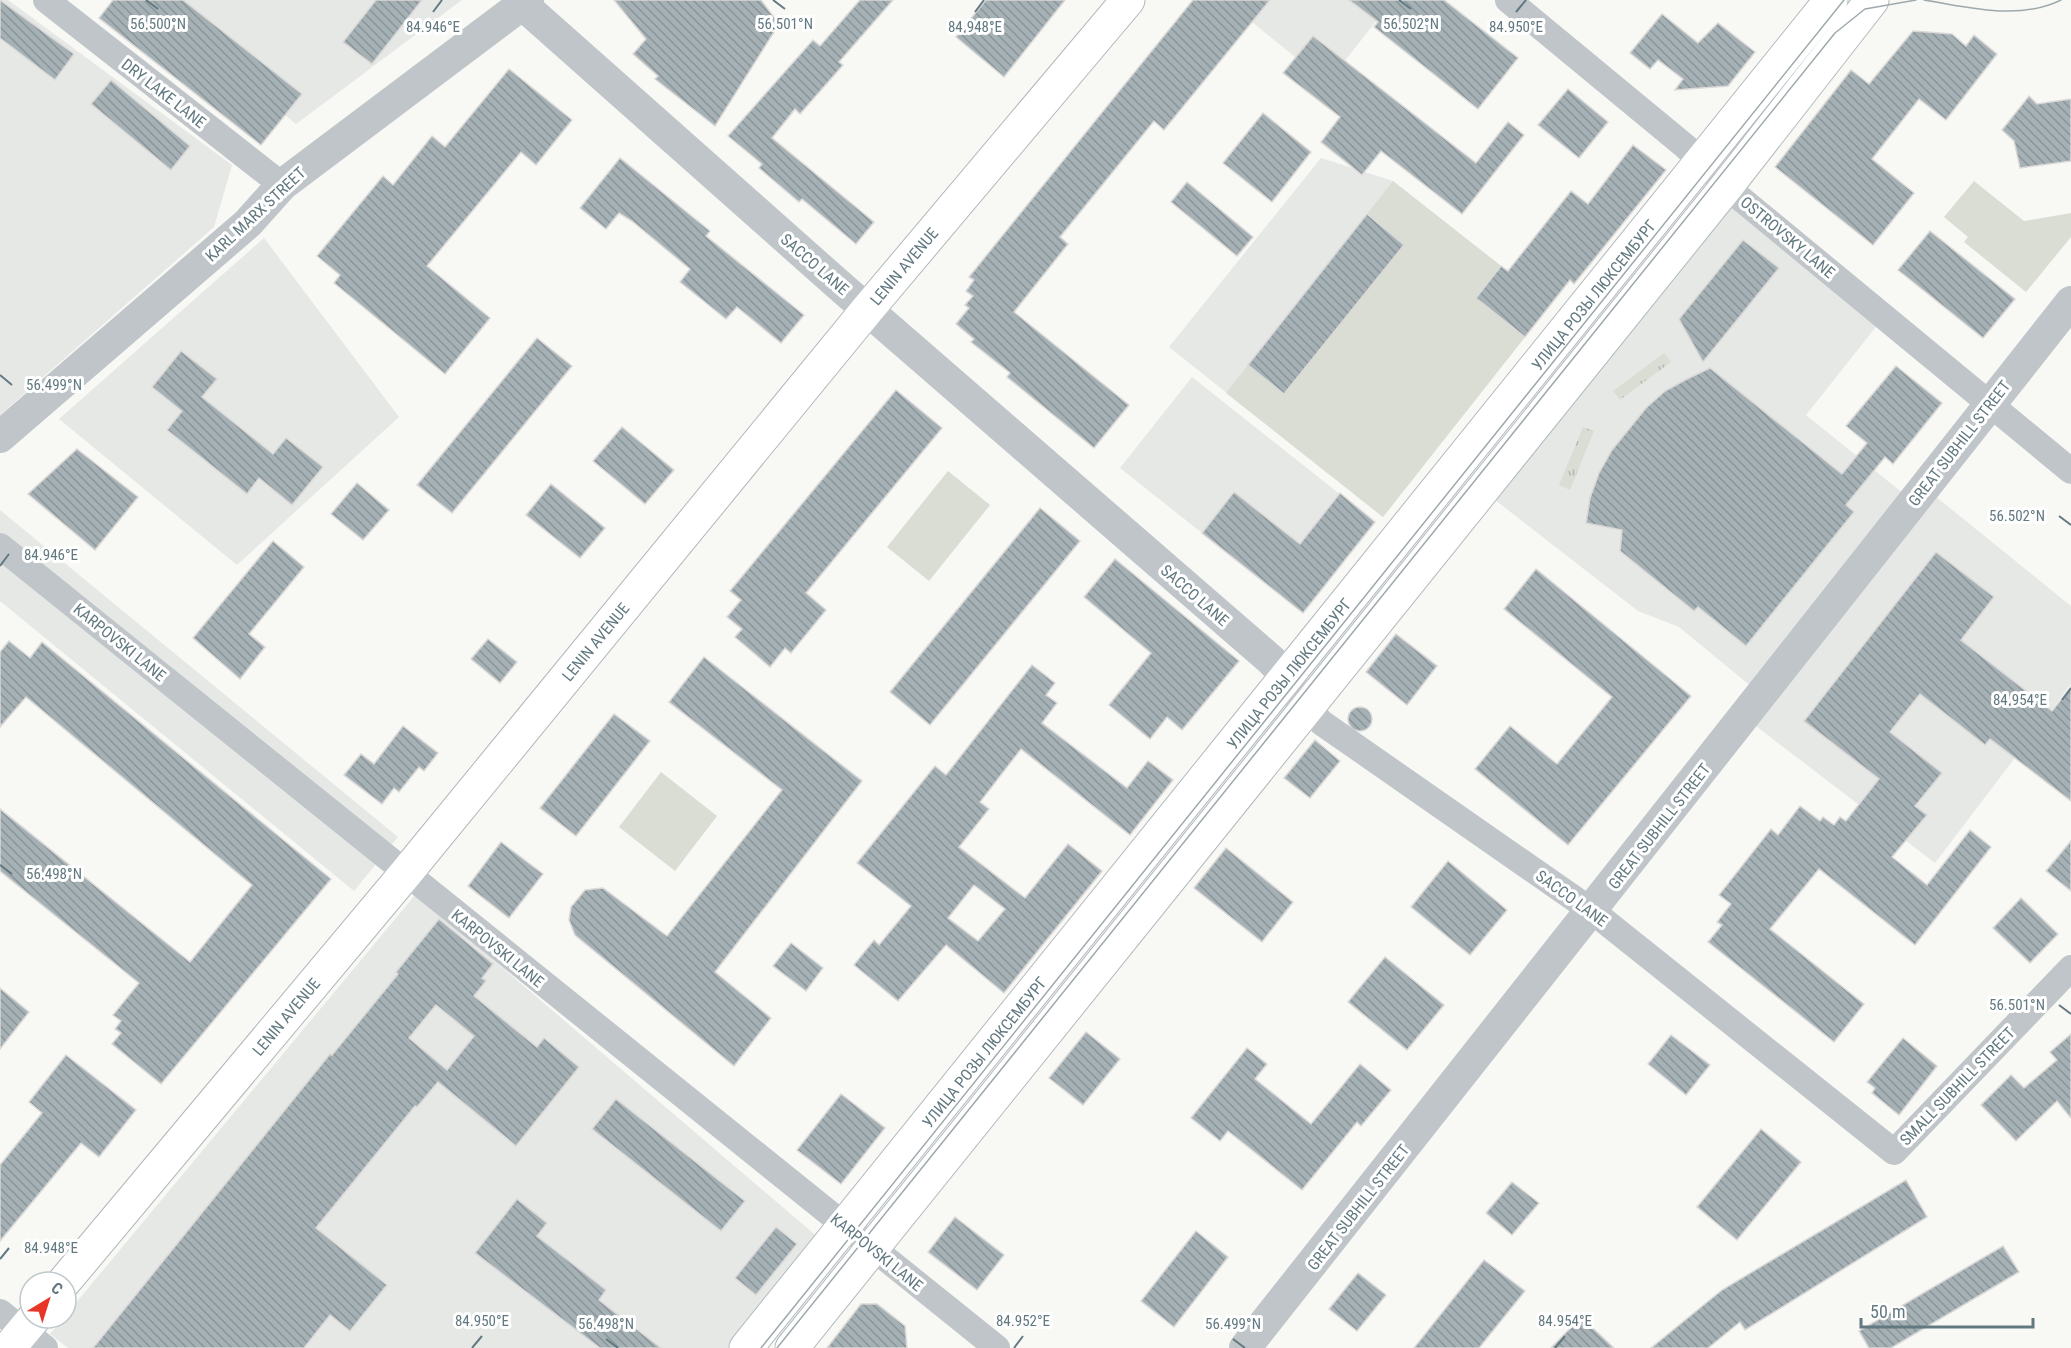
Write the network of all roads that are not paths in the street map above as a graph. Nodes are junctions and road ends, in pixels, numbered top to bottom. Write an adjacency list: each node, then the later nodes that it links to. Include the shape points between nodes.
1 (46, 0): 8 (street, DRY LAKE LANE)
2 (1128, 0): 11 (main road, LENIN AVENUE)
3 (1508, 0): 7 (street, OSTROVSKY LANE)
4 (1831, 0): 7 (main road, УЛИЦА РОЗЫ ЛЮКСЕМБУРГ)
5 (1872, 0): 9 (main road)
6 (525, 2): 8 (street, KARL MARX STREET); 11 (street, SACCO LANE)
7 (1701, 161): 9 (street, OSTROVSKY LANE); 16 (main road, УЛИЦА РОЗЫ ЛЮКСЕМБУРГ)
8 (282, 185): 13 (street, KARL MARX STREET, via 248,223)
9 (1727, 186): 12 (street, OSTROVSKY LANE); 17 (main road)
10 (2071, 302): 12 (street, GREAT SUBHILL STREET)
11 (867, 310): 16 (street, SACCO LANE); 18 (main road, LENIN AVENUE)
12 (1989, 404): 14 (street, OSTROVSKY LANE); 19 (street, GREAT SUBHILL STREET)
13 (0, 437)
14 (2071, 471)
15 (0, 546): 18 (street, KARPOVSKI LANE)
16 (1286, 676): 17 (street, SACCO LANE); 22 (main road, УЛИЦА РОЗЫ ЛЮКСЕМБУРГ)
17 (1307, 708): 19 (street, SACCO LANE, via 1322,723); 23 (main road)
18 (406, 873): 22 (street, KARPOVSKI LANE); 24 (main road, LENIN AVENUE)
19 (1592, 911): 21 (street, SACCO LANE); 28 (street, GREAT SUBHILL STREET)
20 (2071, 968): 21 (street, SMALL SUBHILL STREET)
21 (1894, 1152)
22 (844, 1225): 23 (street, KARPOVSKI LANE); 25 (main road, УЛИЦА РОЗЫ ЛЮКСЕМБУРГ)
23 (872, 1248): 26 (main road); 27 (street, KARPOVSKI LANE)
24 (74, 1270)
25 (746, 1348)
26 (792, 1348)
27 (997, 1348)
28 (1245, 1348)

